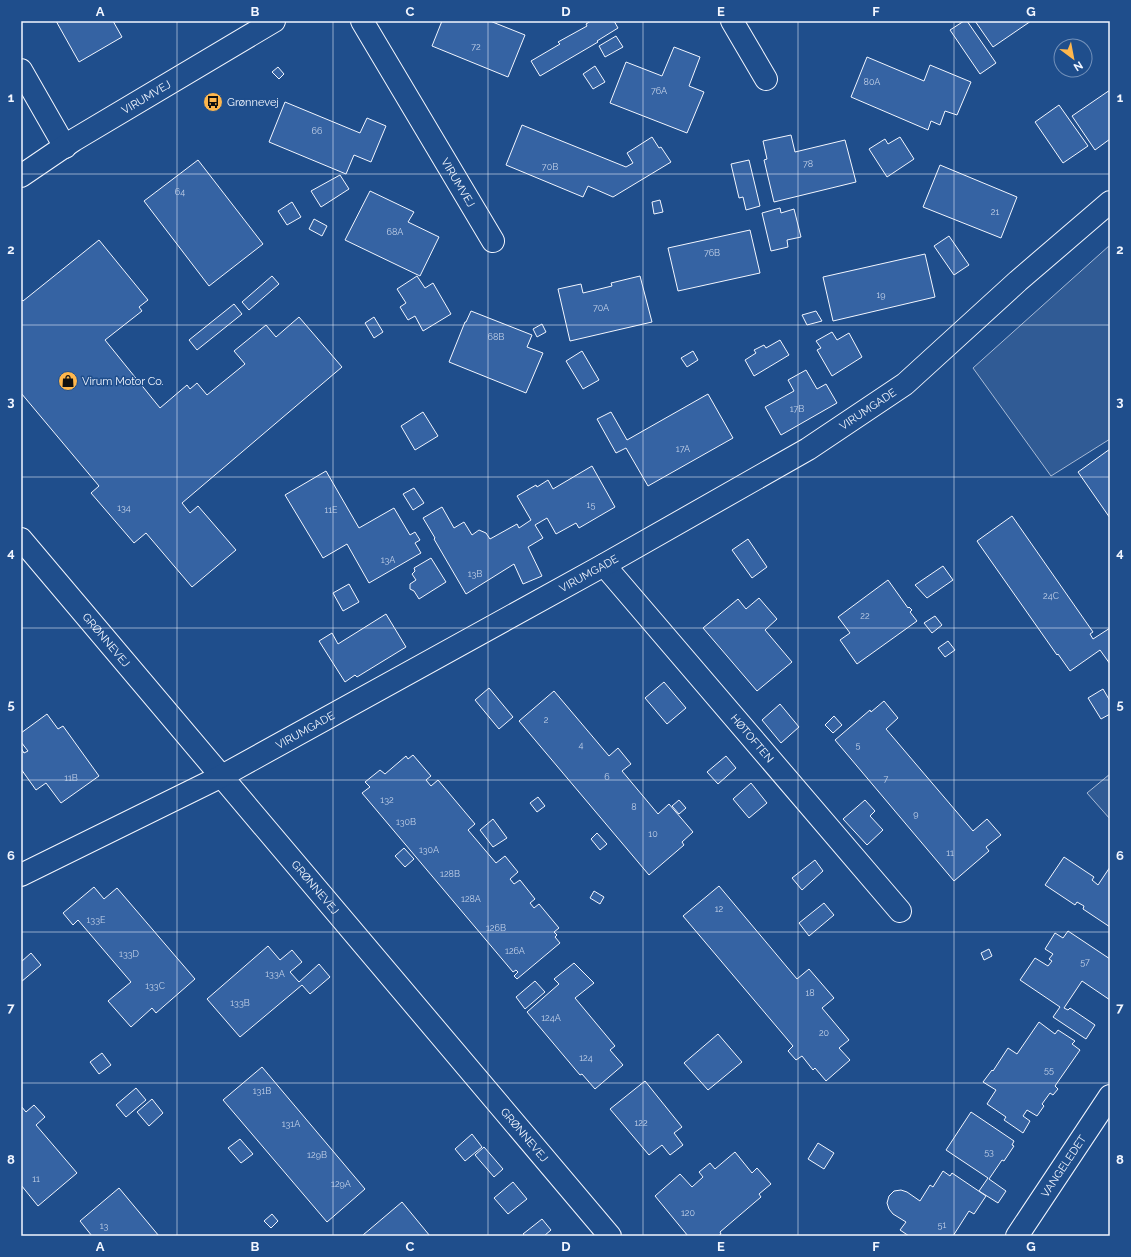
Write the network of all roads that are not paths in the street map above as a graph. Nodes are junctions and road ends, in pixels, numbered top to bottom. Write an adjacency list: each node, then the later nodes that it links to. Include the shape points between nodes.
1 (274, 21): 6 (street, VIRUMVEJ)
2 (362, 21): 9 (street, VIRUMVEJ)
3 (732, 21): 5 (street)
4 (21, 70): 6 (street)
5 (766, 78)
6 (65, 147): 7 (street, VIRUMVEJ)
7 (21, 176)
8 (1110, 202): 11 (street, VIRUMGADE, via 1018,281 905,384 808,449)
9 (493, 242)
10 (21, 539): 12 (street, GRØNNEVEJ)
11 (604, 565): 12 (street, VIRUMGADE); 14 (street, HØTOFTEN)
12 (222, 776): 13 (street, VIRUMGADE); 17 (street, GRØNNEVEJ)
13 (21, 875)
14 (900, 910)
15 (1110, 1096): 16 (street, VANGELEDET)
16 (1104, 1121): 18 (street, VANGELEDET)
17 (610, 1236)
18 (1018, 1236)

